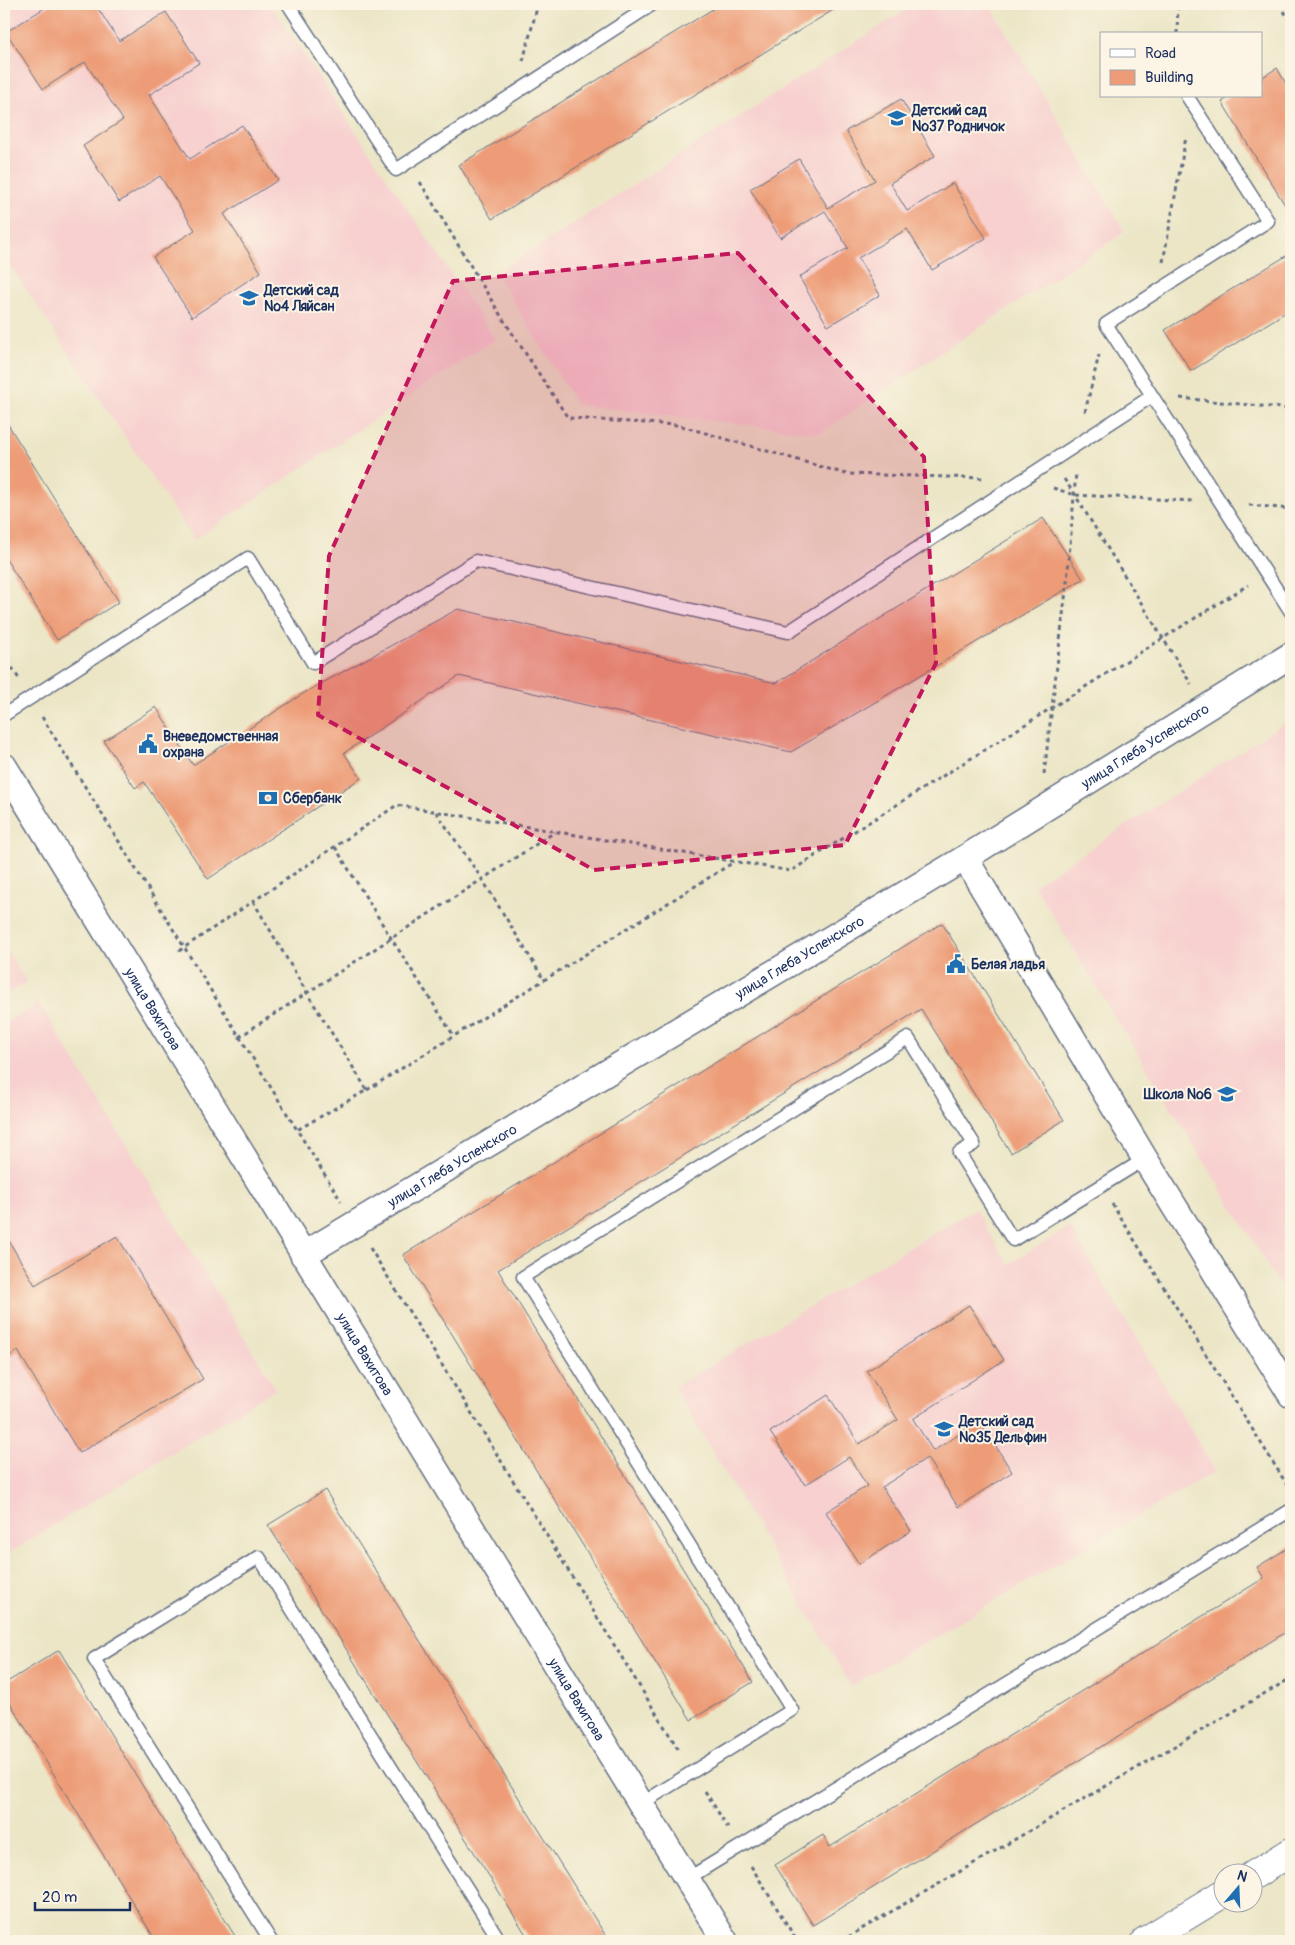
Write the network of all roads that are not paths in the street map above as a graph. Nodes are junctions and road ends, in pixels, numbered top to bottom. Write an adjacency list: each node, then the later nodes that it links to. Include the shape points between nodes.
1 (288, 4): 2 (lane, via 396,170)
2 (653, 4)
3 (1190, 100): 4 (lane, via 1268,221 1106,324)
4 (1152, 396): 5 (lane); 7 (lane, via 788,632 476,561 312,663 248,558)
5 (1291, 612)
6 (1291, 655): 9 (street, улица Глеба Успенского)
7 (4, 715)
8 (4, 766): 11 (street, улица Вахитова)
9 (965, 858): 10 (street); 11 (street, улица Глеба Успенского)
10 (1145, 1159): 12 (street); 14 (lane, via 1013,1240 959,1153 974,1144 908,1038 523,1277 792,1710)
11 (303, 1255): 14 (street, улица Вахитова)
12 (1291, 1396)
13 (1291, 1510): 17 (lane)
14 (641, 1804): 17 (street, улица Вахитова)
15 (1291, 1852): 16 (street)
16 (1262, 1870)
17 (687, 1879): 21 (street, улица Вахитова)
18 (1212, 1900): 22 (street)
19 (271, 1941): 20 (lane, via 94,1659 259,1557)
20 (500, 1941)
21 (725, 1941)
22 (1145, 1941)

